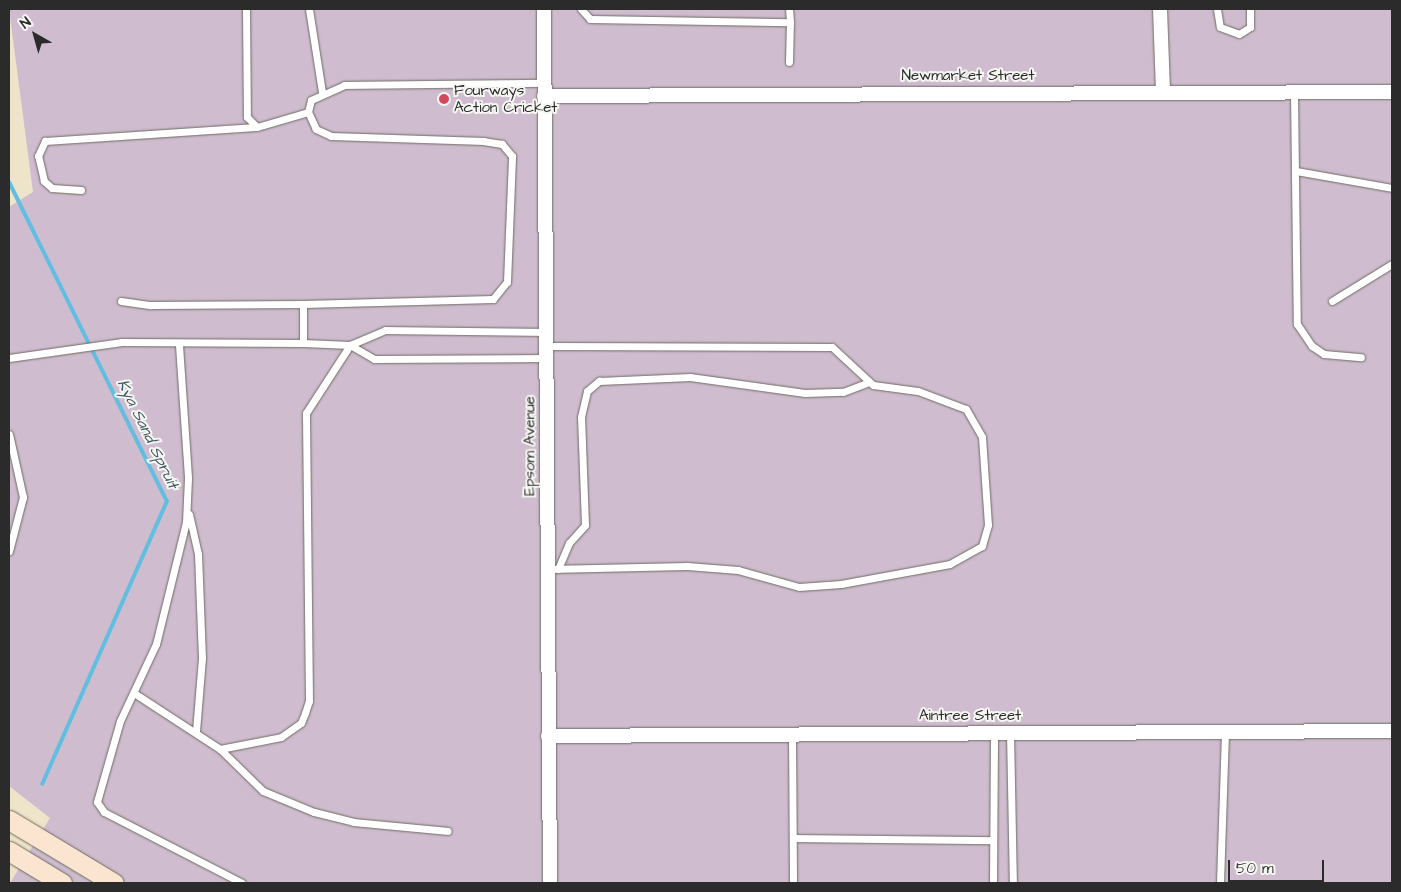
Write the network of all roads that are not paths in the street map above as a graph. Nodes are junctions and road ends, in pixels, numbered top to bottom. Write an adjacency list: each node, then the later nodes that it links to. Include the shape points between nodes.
1 (246, 9): 17 (lane, via 247,117)
2 (309, 9): 13 (lane)
3 (544, 9): 11 (street, Epsom Avenue)
4 (581, 9): 9 (lane, via 590,20)
5 (789, 9): 9 (lane)
6 (1160, 9): 12 (street)
7 (1218, 9): 8 (lane, via 1223,31 1239,34 1250,27)
8 (1250, 9)
9 (790, 22): 10 (lane)
10 (790, 62)
11 (544, 89): 12 (street, Newmarket Street); 13 (lane, via 344,85); 25 (street, Epsom Avenue)
12 (1163, 90): 15 (street, Newmarket Street)
13 (322, 92): 16 (lane, via 311,100)
14 (1392, 92): 15 (street, Newmarket Street)
15 (1294, 94): 18 (lane)
16 (308, 112): 17 (lane); 24 (lane, via 316,128 331,136 484,141 502,144 512,156 507,282 493,299)
17 (257, 127): 20 (lane, via 46,141 38,156 44,181 52,188)
18 (1296, 171): 19 (lane); 30 (lane, via 1297,324 1312,346 1324,354)
19 (1392, 188)
20 (81, 190)
21 (1392, 264): 23 (lane)
22 (121, 301): 24 (lane)
23 (1332, 301)
24 (303, 304): 26 (lane)
25 (546, 332): 28 (lane, via 385,330); 29 (street, Epsom Avenue)
26 (303, 343): 27 (lane); 28 (lane)
27 (179, 345): 31 (lane, via 122,342); 34 (lane)
28 (350, 345): 29 (lane, via 374,359); 45 (lane, via 306,413 309,701 301,723 281,737)
29 (546, 352): 32 (lane, via 818,344 840,351); 36 (street, Epsom Avenue)
30 (1362, 357)
31 (9, 358)
32 (868, 382): 36 (lane, via 843,392 805,393 690,377 599,381 587,391 581,417 585,525); 36 (lane, via 956,403 974,419 982,437 988,525 982,546 974,553 950,564 841,584 800,587 738,570 687,566)
33 (9, 434): 35 (lane, via 23,497)
34 (187, 504): 37 (lane, via 178,564 156,644); 38 (lane, via 198,554 202,658)
35 (9, 551)
36 (553, 569): 44 (street, Epsom Avenue)
37 (134, 693): 38 (lane); 53 (lane, via 120,721 97,802 104,812)
38 (196, 731): 45 (lane)
39 (994, 731): 40 (street, Aintree Street); 43 (street, Aintree Street); 49 (lane)
40 (1010, 731): 41 (street, Aintree Street); 57 (lane)
41 (1225, 731): 42 (street, Aintree Street); 58 (lane)
42 (1392, 731)
43 (792, 733): 44 (street, Aintree Street); 48 (lane)
44 (548, 736): 54 (street, Epsom Avenue)
45 (220, 749): 47 (lane, via 263,791 314,812 354,822)
46 (15, 825): 52 (main road)
47 (448, 831)
48 (793, 838): 49 (lane); 55 (lane)
49 (993, 840): 56 (lane)
50 (9, 851): 51 (main road)
51 (62, 883)
52 (114, 883)
53 (242, 883)
54 (550, 883)
55 (793, 883)
56 (993, 883)
57 (1013, 883)
58 (1220, 883)

